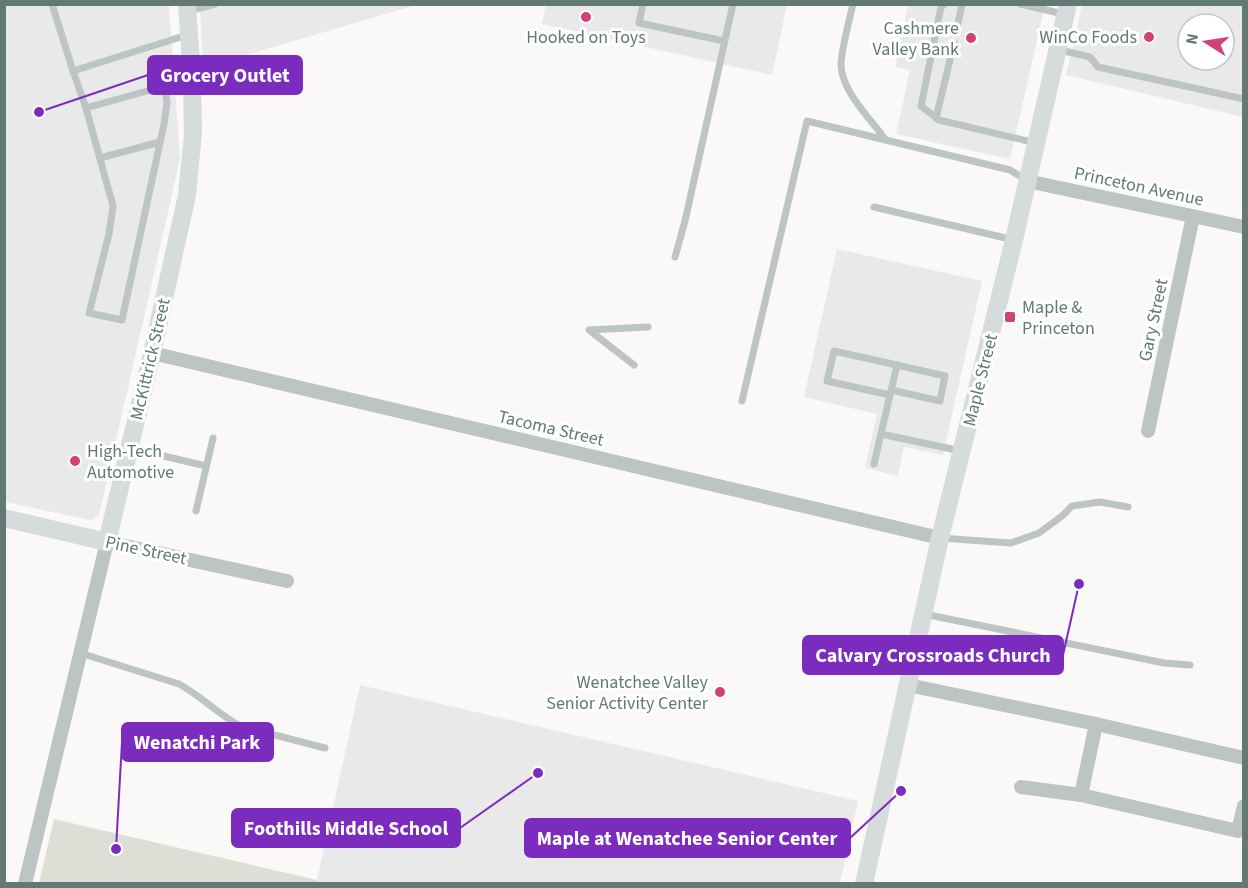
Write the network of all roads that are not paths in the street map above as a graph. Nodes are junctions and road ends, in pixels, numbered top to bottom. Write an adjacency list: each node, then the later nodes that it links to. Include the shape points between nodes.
1 (52, 4): 16 (lane)
2 (215, 4): 9 (lane)
3 (643, 4): 13 (lane, via 639,23)
4 (853, 4): 22 (lane, via 841,64 850,92)
5 (945, 4): 21 (lane, via 941,7 921,106)
6 (962, 4): 11 (lane)
7 (1020, 4): 10 (lane)
8 (730, 5): 13 (lane)
9 (188, 8): 12 (street, McKittrick Street)
10 (1067, 9): 15 (street, Maple Street)
11 (956, 33)
12 (190, 35): 16 (lane); 17 (street, McKittrick Street)
13 (724, 41): 31 (lane)
14 (954, 43): 21 (lane)
15 (1057, 50): 19 (lane, via 1090,57 1098,67); 24 (street, Maple Street)
16 (73, 71): 20 (lane)
17 (192, 79): 18 (lane); 33 (street, McKittrick Street, via 193,144 187,195)
18 (165, 86): 20 (lane); 23 (lane, via 167,103)
19 (1244, 99)
20 (86, 108): 25 (lane)
21 (936, 118): 24 (lane)
22 (885, 139): 26 (lane, via 1010,170); 37 (lane, via 807,121)
23 (160, 142): 25 (lane); 25 (lane, via 122,320 89,313 113,206)
24 (1036, 143): 26 (street, Maple Street)
25 (100, 158)
26 (1027, 181): 28 (street, Princeton Avenue); 30 (street, Maple Street)
27 (874, 207): 30 (lane)
28 (1193, 216): 29 (street, Princeton Avenue); 38 (street, Gary Street)
29 (1244, 227)
30 (1014, 240): 42 (street, Maple Street)
31 (675, 257)
32 (648, 327): 34 (lane, via 589,330)
33 (152, 352): 41 (street, McKittrick Street); 48 (street, Tacoma Street)
34 (634, 365)
35 (897, 365): 36 (lane); 36 (lane, via 945,376 940,401); 36 (lane, via 834,351 828,381)
36 (891, 392): 39 (lane)
37 (742, 401)
38 (1148, 431)
39 (881, 434): 42 (lane); 43 (lane)
40 (213, 438): 44 (lane)
41 (129, 448): 44 (lane); 49 (street, McKittrick Street)
42 (962, 452): 48 (street, Maple Street)
43 (874, 464)
44 (206, 466): 46 (lane)
45 (1128, 507): 48 (lane, via 1100,502 1072,506 1039,533 1011,543)
46 (196, 511)
47 (4, 518): 49 (street, Pine Street)
48 (940, 538): 51 (street, Maple Street)
49 (107, 542): 50 (street, Pine Street); 52 (street, McKittrick Street)
50 (287, 581)
51 (924, 614): 53 (lane); 54 (street, Maple Street)
52 (80, 653): 56 (lane, via 179,684 240,726); 61 (street, McKittrick Street)
53 (1190, 665)
54 (908, 685): 55 (street); 62 (street, Maple Street)
55 (1096, 724): 57 (street); 59 (street)
56 (325, 748)
57 (1244, 758)
58 (1022, 787): 59 (street)
59 (1081, 795): 60 (street, via 1238,831)
60 (1244, 806)
61 (25, 884)
62 (864, 884)

